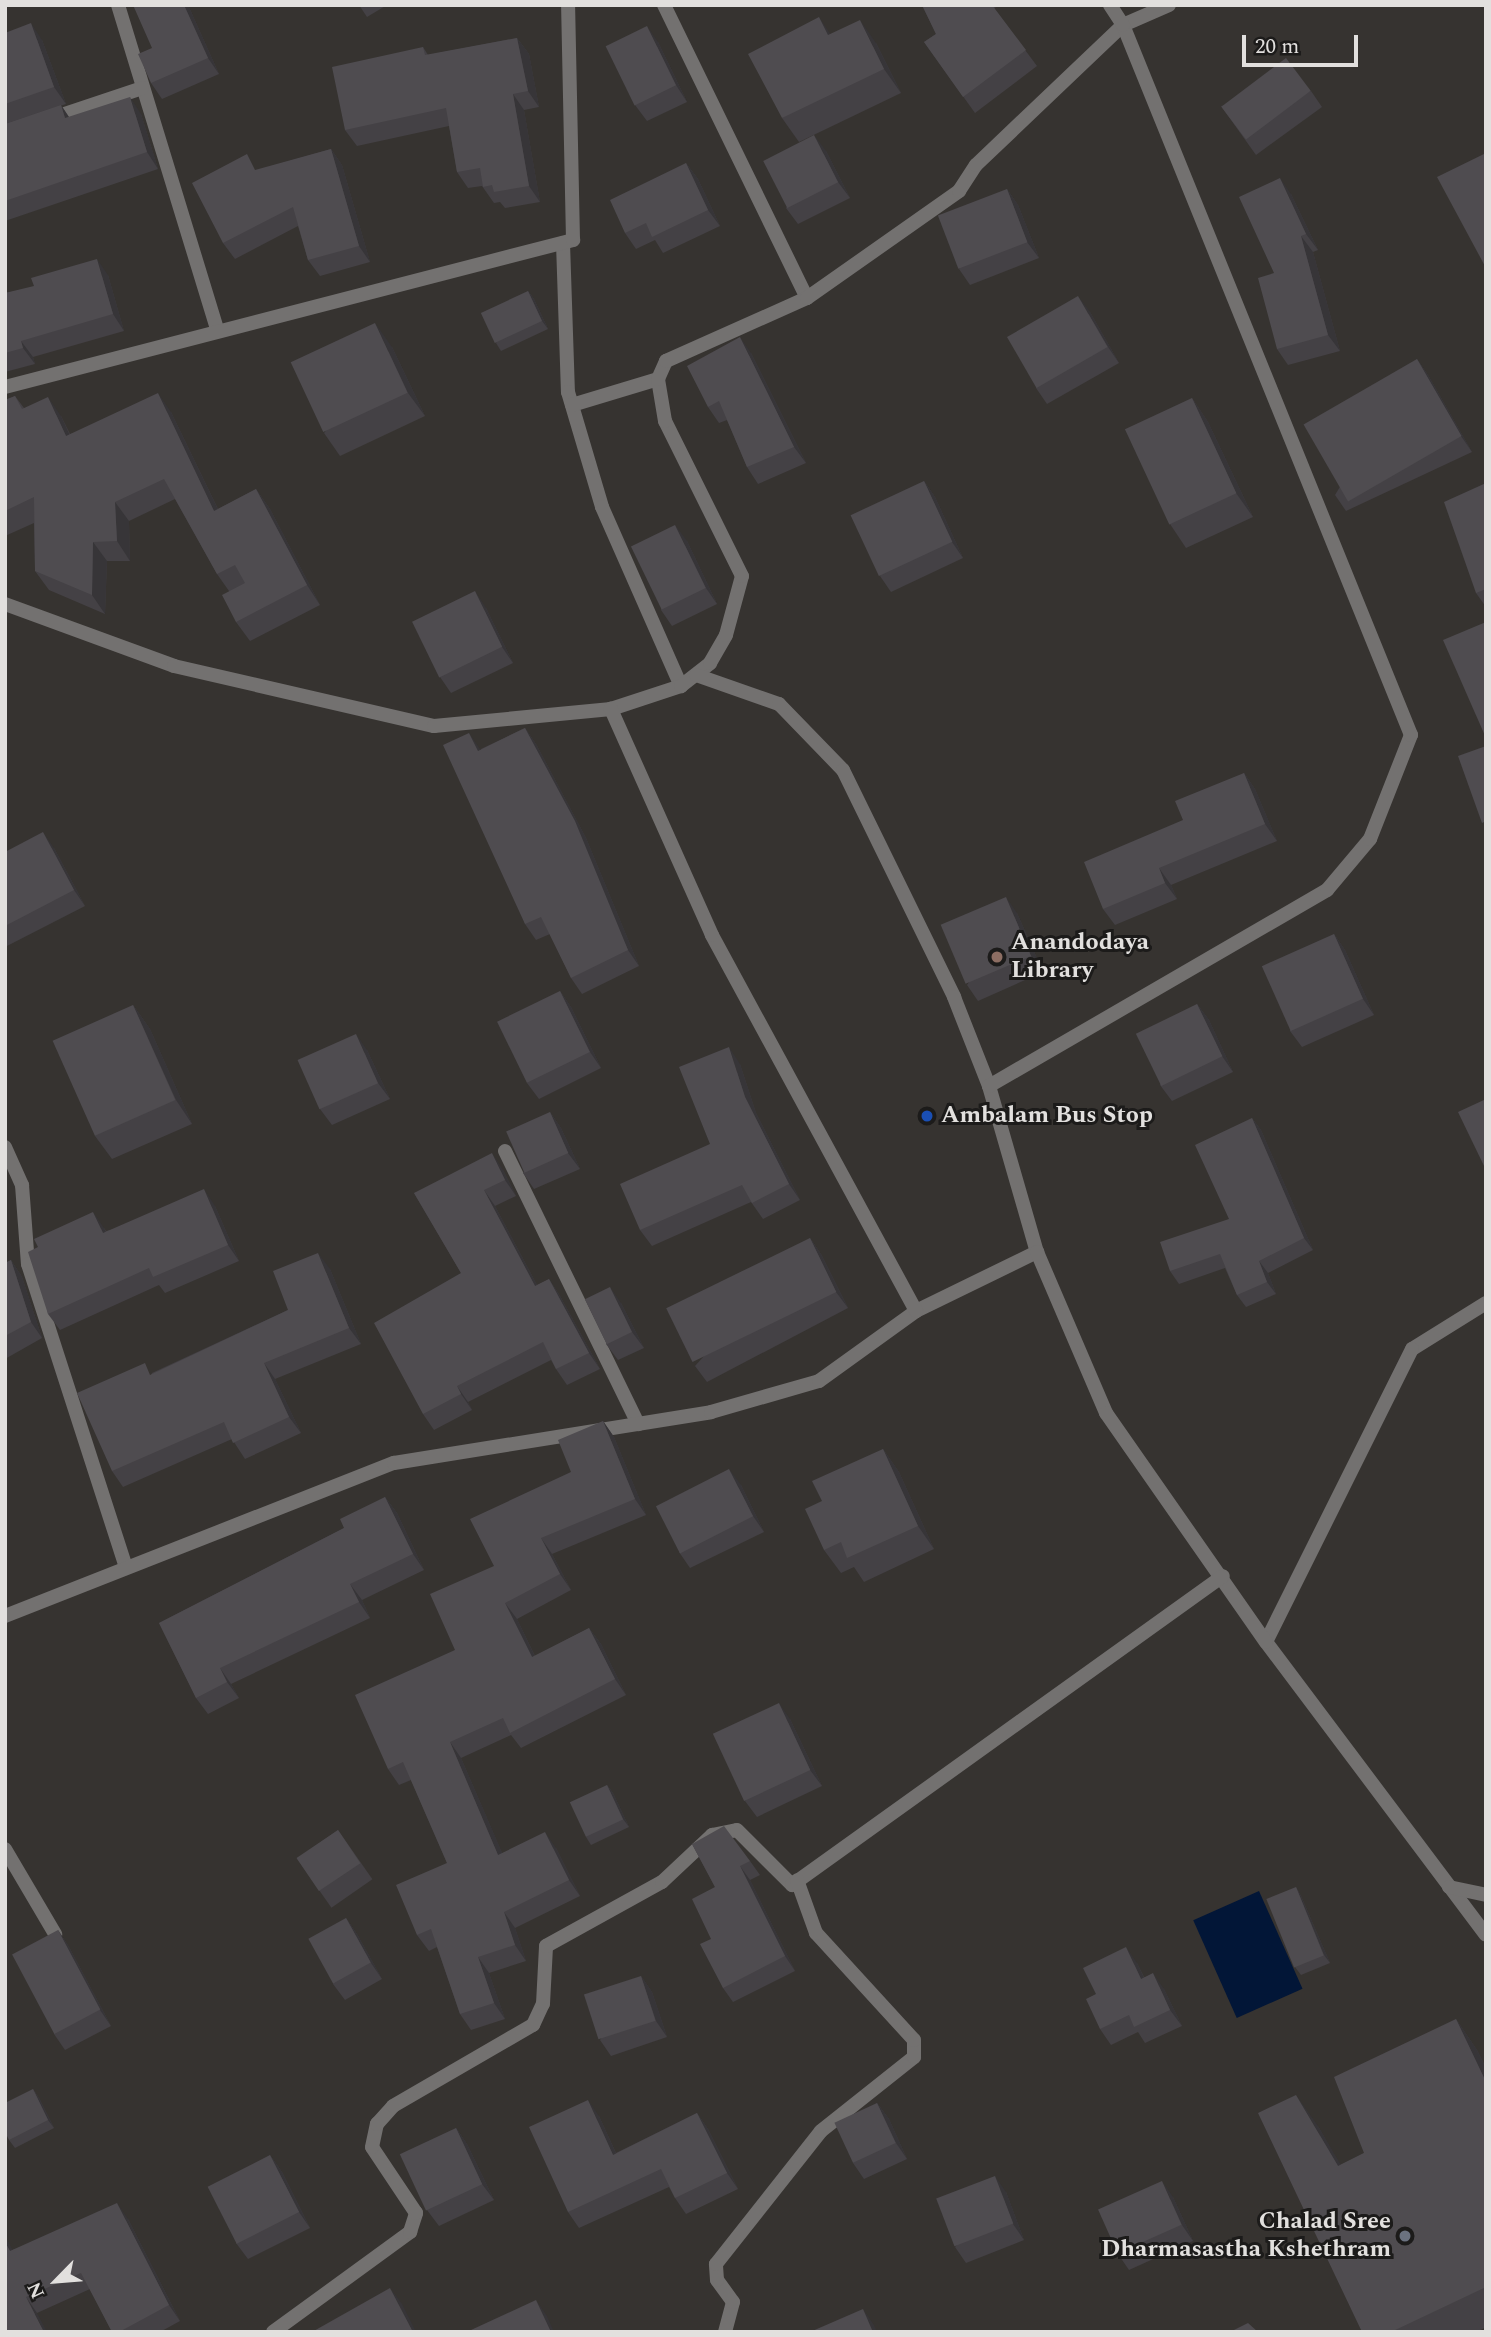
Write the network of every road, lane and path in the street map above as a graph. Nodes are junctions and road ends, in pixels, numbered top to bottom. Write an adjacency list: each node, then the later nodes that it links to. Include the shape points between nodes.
1 (118, 5): 7 (street)
2 (568, 5): 9 (street, via 574,214 573,240)
3 (664, 5): 10 (street)
4 (1110, 5): 6 (street)
5 (1169, 5): 6 (street)
6 (1123, 25): 10 (street, via 976,165 959,191); 19 (street, via 1411,735 1370,839 1326,890)
7 (142, 88): 8 (street); 11 (street)
8 (30, 126)
9 (563, 243): 11 (street); 14 (street)
10 (807, 298): 12 (street, via 678,351)
11 (217, 328): 13 (street)
12 (658, 379): 14 (street); 16 (street, via 665,421 742,576 726,635)
13 (5, 387)
14 (572, 405): 17 (street, via 602,507)
15 (5, 604): 18 (street, via 174,666 434,726)
16 (696, 675): 17 (street); 19 (street, via 779,704 843,770 954,997)
17 (681, 687): 18 (street)
18 (611, 709): 24 (street, via 712,934)
19 (989, 1086): 22 (street)
20 (5, 1147): 26 (street, via 22,1185 28,1264)
21 (505, 1151): 25 (street)
22 (1037, 1252): 24 (street); 27 (street, via 1106,1413)
23 (1486, 1303): 29 (street, via 1412,1349)
24 (916, 1311): 25 (street, via 819,1381)
25 (638, 1424): 26 (street, via 394,1463)
26 (126, 1567): 28 (street)
27 (1223, 1576): 29 (street); 31 (street)
28 (5, 1616)
29 (1266, 1642): 32 (street)
30 (5, 1849): 34 (street)
31 (797, 1880): 36 (street, via 792,1885 778,1876 737,1829 712,1835 662,1882 546,1946 543,2004 533,2025 393,2106 377,2124 372,2147 416,2213 410,2232); 37 (street, via 816,1933 892,2023 914,2040 914,2057 821,2131 716,2264 717,2280 733,2302)
32 (1449, 1887): 33 (street); 35 (street)
33 (1486, 1895)
34 (55, 1934)
35 (1486, 1935)
36 (273, 2332)
37 (725, 2332)

